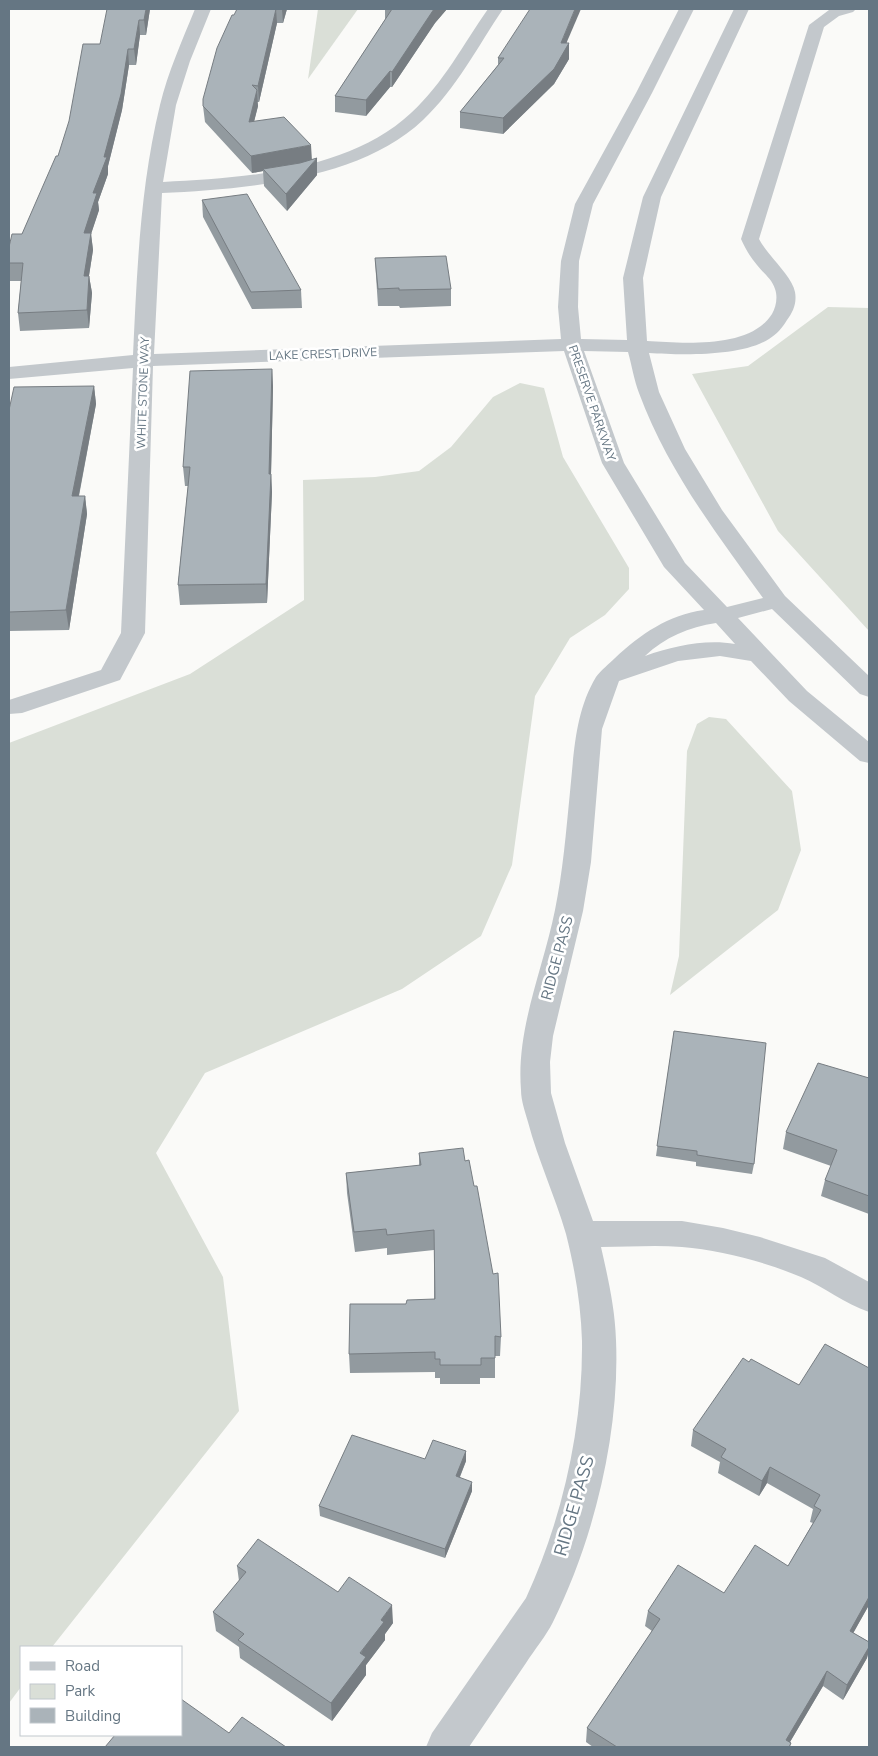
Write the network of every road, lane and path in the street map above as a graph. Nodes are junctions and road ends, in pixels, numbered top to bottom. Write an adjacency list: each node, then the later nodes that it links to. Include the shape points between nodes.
1 (203, 9): 6 (street, WHITE STONE WAY, via 168,106)
2 (495, 9): 6 (street, via 416,118 378,143 317,167 275,177)
3 (686, 9): 7 (street, PRESERVE PARKWAY, via 584,204 570,261 568,307)
4 (741, 9): 8 (street, via 652,197 633,278)
5 (848, 9): 8 (street, LAKE CREST DRIVE, via 834,13 817,25 750,239 754,251 782,282 788,298 784,312 771,330 749,341 714,348)
6 (153, 188): 9 (street, WHITE STONE WAY)
7 (571, 344): 8 (street, LAKE CREST DRIVE); 9 (street, LAKE CREST DRIVE); 12 (street, PRESERVE PARKWAY, via 613,464 676,566)
8 (638, 347): 11 (street, via 649,392 674,449 712,512)
9 (144, 360): 10 (street, LAKE CREST DRIVE); 16 (street, WHITE STONE WAY, via 134,632 111,675)
10 (9, 373)
11 (777, 602): 12 (street, RIDGE PASS); 15 (street)
12 (722, 615): 13 (street, PRESERVE PARKWAY); 14 (street, RIDGE PASS, via 693,619 664,631 644,644)
13 (759, 655): 14 (street, via 720,649 674,654); 17 (street, PRESERVE PARKWAY, via 798,696)
14 (608, 678): 18 (street, RIDGE PASS, via 589,729 576,870 535,1062 536,1093 549,1143)
15 (869, 689)
16 (13, 707)
17 (869, 755)
18 (582, 1234): 19 (street, via 682,1234 723,1241 814,1268); 20 (street, RIDGE PASS, via 595,1293 599,1341 590,1457 554,1578 538,1611)
19 (869, 1298)
20 (446, 1747)

